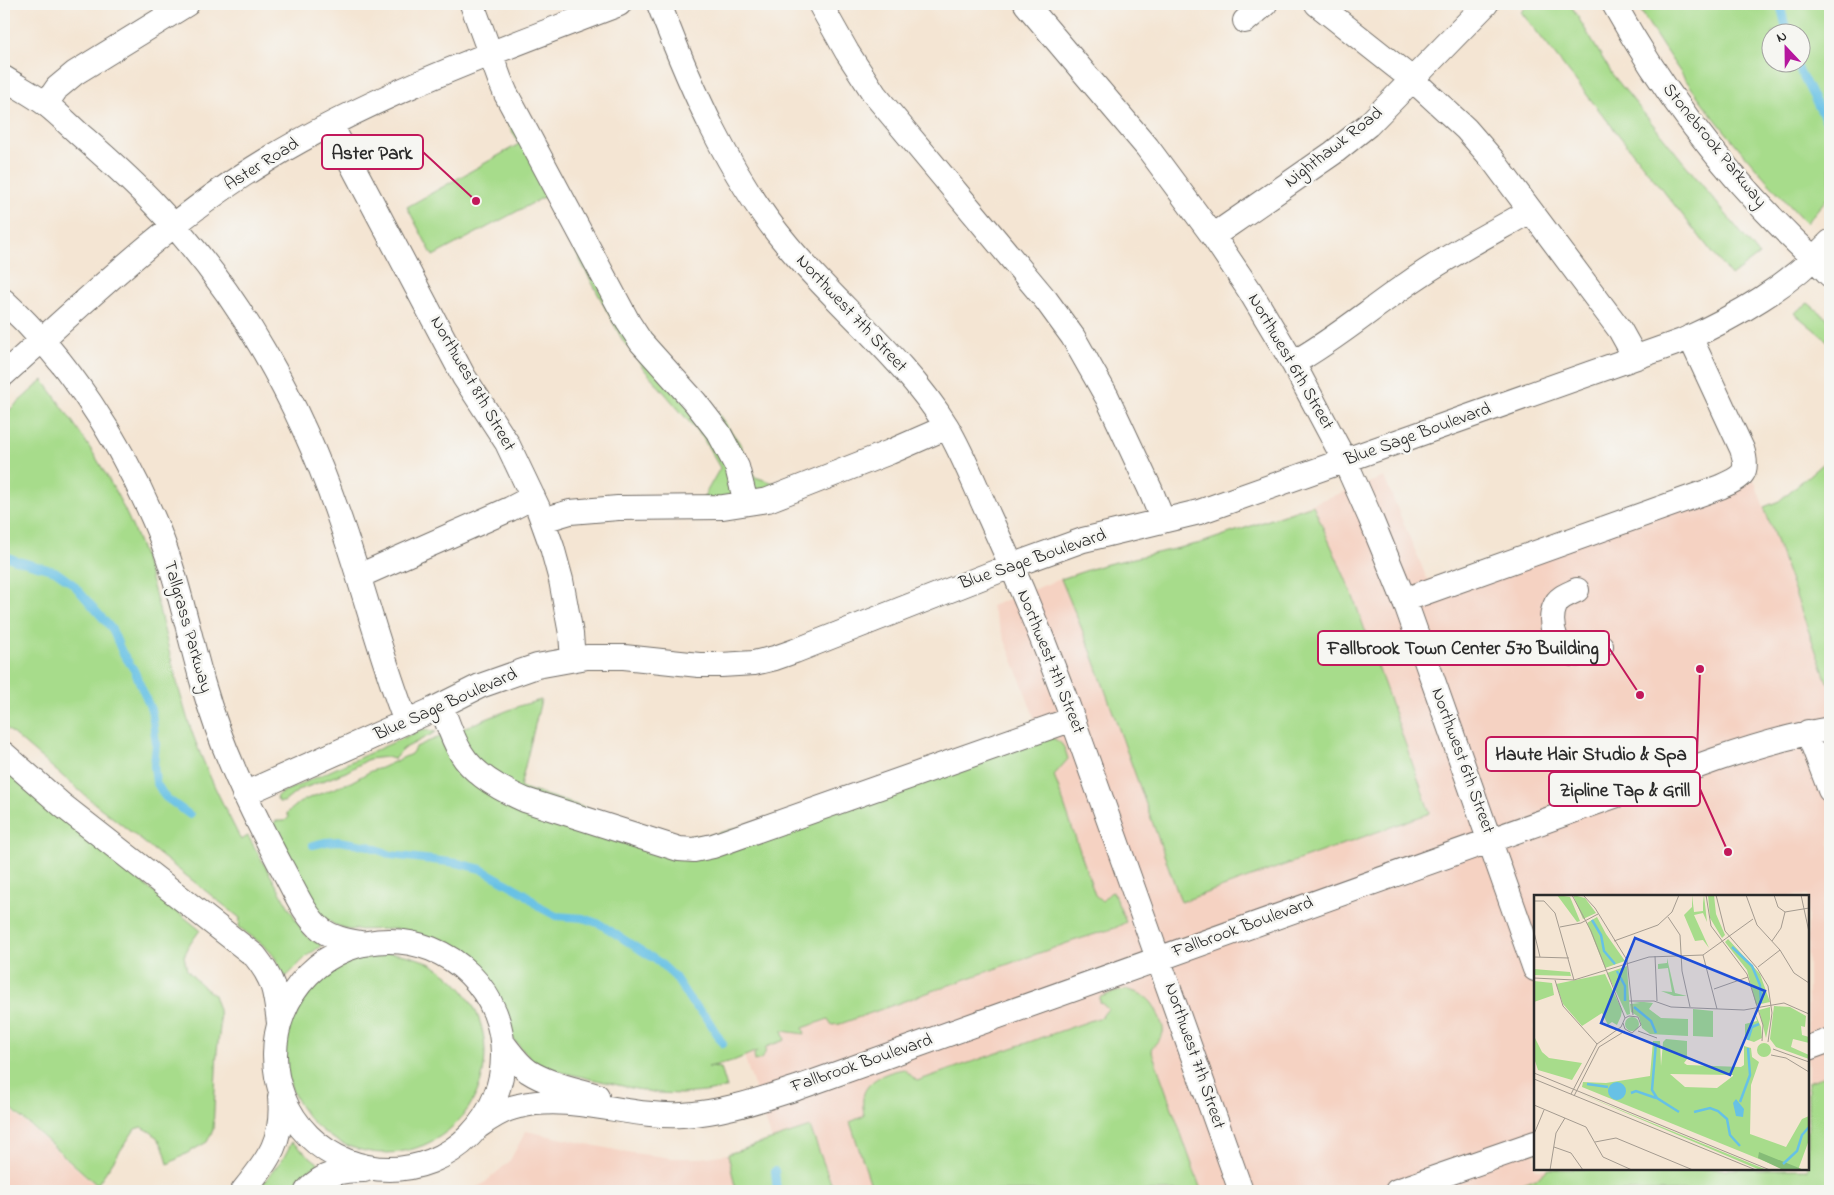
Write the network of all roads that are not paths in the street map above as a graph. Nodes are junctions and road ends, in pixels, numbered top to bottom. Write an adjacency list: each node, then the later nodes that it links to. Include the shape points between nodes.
1 (187, 4): 15 (street, via 75,74 57,88)
2 (472, 4): 12 (street)
3 (619, 4): 12 (street, Aster Road)
4 (660, 4): 28 (street, Northwest 7th Street, via 694,87 752,197 788,247 903,370)
5 (820, 4): 33 (street, via 875,96 1046,300 1073,337 1107,397)
6 (1026, 4): 19 (street, Northwest 6th Street, via 1147,147)
7 (1265, 4): 11 (street)
8 (1317, 4): 14 (street)
9 (1486, 4): 14 (street, Nighthawk Road)
10 (1614, 4): 21 (street, Stonebrook Parkway, via 1656,73 1697,130 1763,208)
11 (1245, 21)
12 (491, 54): 16 (street, Aster Road, via 365,106); 31 (street, via 506,94 628,322 641,342 719,433 736,466)
13 (4, 78): 15 (street)
14 (1413, 80): 17 (street, via 1466,129); 19 (street, Nighthawk Road, via 1368,125 1333,153)
15 (46, 104): 18 (street, via 113,163)
16 (331, 124): 18 (street, Aster Road, via 267,160); 30 (street, Northwest 8th Street, via 464,377 507,443)
17 (1530, 211): 25 (street, via 1620,330); 26 (street, via 1407,284)
18 (174, 226): 24 (street, Aster Road); 35 (street, via 234,304 287,393 323,474)
19 (1213, 236): 26 (street, Northwest 6th Street)
20 (1830, 242): 21 (street, Blue Sage Boulevard)
21 (1822, 267): 23 (street, Blue Sage Boulevard, via 1794,276 1756,304)
22 (4, 301): 24 (street, Tallgrass Parkway)
23 (1690, 337): 25 (street, Blue Sage Boulevard); 37 (street, via 1742,449 1746,462 1743,473 1736,480)
24 (41, 341): 27 (street, Aster Road); 46 (street, Tallgrass Parkway, via 97,413 151,514 182,601 203,685)
25 (1636, 357): 29 (street, Blue Sage Boulevard)
26 (1293, 363): 29 (street, Northwest 6th Street)
27 (4, 374)
28 (947, 427): 31 (street, via 768,500); 34 (street, Northwest 7th Street)
29 (1345, 461): 33 (street, Blue Sage Boulevard, via 1199,512); 37 (street, Northwest 6th Street)
30 (533, 497): 32 (street, Northwest 8th Street); 35 (street)
31 (746, 503): 32 (street, via 723,507 570,512)
32 (543, 520): 39 (street, Northwest 8th Street, via 561,580)
33 (1163, 521): 34 (street, Blue Sage Boulevard, via 1083,540)
34 (1011, 566): 39 (street, Blue Sage Boulevard, via 795,651 756,662 721,665 624,657); 41 (street, Northwest 7th Street)
35 (359, 576): 42 (street)
36 (1577, 590): 38 (street, via 1561,598 1555,606 1554,634 1566,652 1578,654)
37 (1404, 600): 47 (street, Northwest 6th Street)
38 (1601, 646)
39 (573, 659): 40 (street, Blue Sage Boulevard, via 505,676)
40 (441, 706): 41 (street, via 468,764 503,790 678,849 694,850 720,844); 42 (street, Blue Sage Boulevard)
41 (1073, 719): 49 (street, Northwest 7th Street)
42 (406, 722): 46 (street, Blue Sage Boulevard)
43 (1819, 730): 45 (street); 47 (street, Fallbrook Boulevard, via 1715,760)
44 (4, 754): 51 (street, via 62,805 255,956 268,971 275,992)
45 (1830, 790)
46 (244, 794): 48 (street, Tallgrass Parkway, via 312,920 330,935)
47 (1490, 840): 49 (street, Fallbrook Boulevard); 50 (street, Northwest 6th Street)
48 (365, 944): 51 (street, via 327,959 311,972 290,998); 53 (street, via 407,943 427,948 464,969 490,1002)
49 (1159, 958): 56 (street, Fallbrook Boulevard, via 759,1100 720,1111); 62 (street, Northwest 7th Street)
50 (1534, 967)
51 (279, 1023): 55 (street, via 275,1045)
52 (1830, 1040): 54 (street)
53 (502, 1042): 56 (street, Fallbrook Boulevard, via 517,1061 544,1079); 57 (street, via 498,1086 491,1107)
54 (1809, 1048)
55 (279, 1088): 59 (street, via 297,1124 316,1144 346,1161); 60 (street, via 282,1116 279,1133 260,1171)
56 (654, 1114): 57 (street, Fallbrook Boulevard, via 537,1103 504,1111)
57 (478, 1126): 59 (street, via 446,1154 407,1168)
58 (1534, 1143): 63 (street)
59 (386, 1170): 61 (street, via 344,1170 326,1177)
60 (243, 1191)
61 (307, 1191)
62 (1241, 1191)
63 (1397, 1191)

